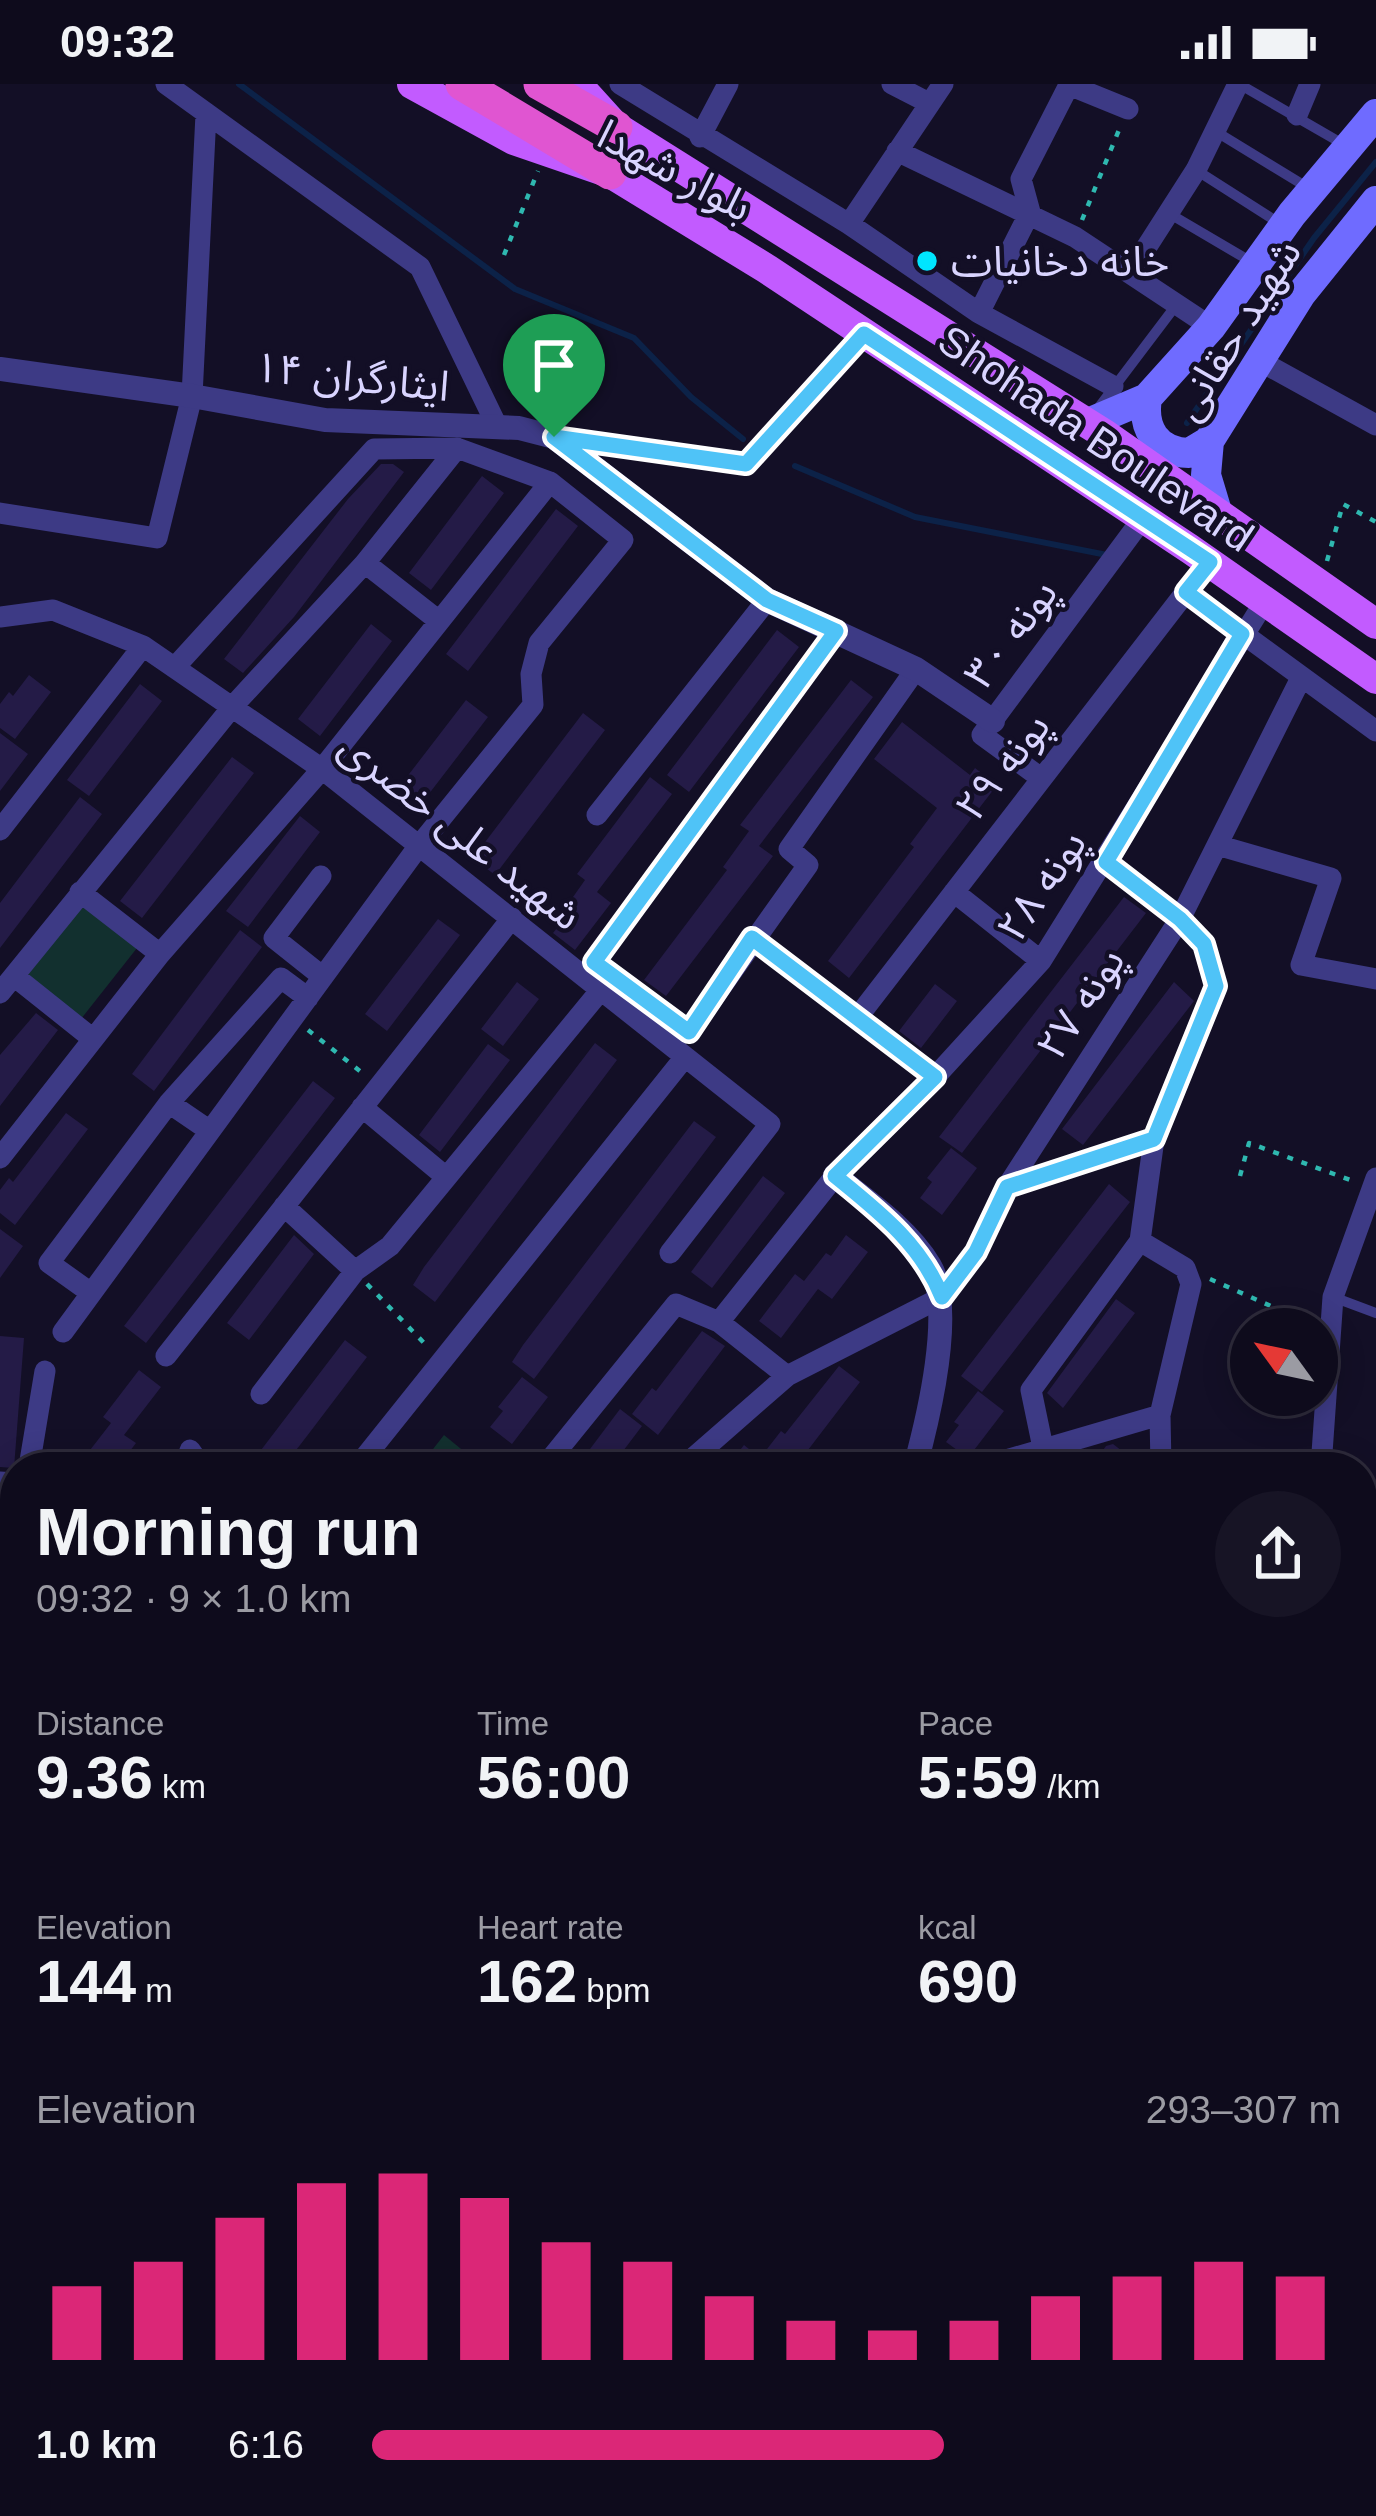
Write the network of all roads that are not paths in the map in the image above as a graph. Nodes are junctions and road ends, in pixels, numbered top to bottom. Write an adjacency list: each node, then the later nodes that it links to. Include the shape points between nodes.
1 (166, 84): 16 (street)
2 (412, 84): 25 (main road, بلوار شهدا, via 514,140)
3 (462, 84): 25 (highway)
4 (540, 84): 19 (highway)
5 (577, 84): 19 (main road, بلوار شهدا)
6 (620, 84): 13 (street)
7 (728, 84): 21 (street)
8 (892, 84): 14 (street)
9 (943, 84): 14 (street)
10 (1239, 84): 18 (lane); 20 (street)
11 (1310, 84): 18 (street)
12 (1068, 85): 15 (street); 28 (street, via 1021,179)
13 (652, 94): 21 (street)
14 (929, 103): 23 (street)
15 (1128, 110)
16 (206, 114): 41 (street); 45 (street, via 420,267)
17 (1376, 114): 22 (main road, شهید حقانی)
18 (1297, 116): 22 (lane)
19 (616, 127): 43 (main road, بلوار شهدا)
20 (1215, 131): 24 (street); 26 (lane)
21 (700, 137): 30 (street)
22 (1346, 146): 26 (main road, شهید حقانی)
23 (897, 151): 28 (street); 30 (street)
24 (1196, 170): 29 (street); 31 (lane)
25 (610, 173): 37 (main road, بلوار شهدا)
26 (1311, 190): 31 (main road, شهید حقانی)
27 (1376, 201): 38 (main road, شهید حقانی)
28 (1030, 212): 33 (street); 35 (street)
29 (1170, 214): 32 (lane); 33 (street)
30 (849, 224): 35 (street)
31 (1283, 226): 32 (main road, شهید حقانی)
32 (1255, 265): 36 (main road, شهید حقانی)
33 (1130, 273): 34 (street)
34 (1177, 304): 36 (street); 40 (lane)
35 (979, 313): 40 (street)
36 (1211, 327): 42 (main road, شهید حقانی)
37 (864, 334): 46 (street, via 746,464); 52 (main road, Shohada Boulevard)
38 (1258, 360): 44 (street); 47 (main road, شهید حقانی)
39 (0, 369): 41 (street, ایثارگران ۱۴)
40 (1113, 386): 43 (lane)
41 (192, 396): 45 (street, ایثارگران ۱۴, via 326,420); 50 (street, via 157,538)
42 (1147, 398): 43 (main road, شهید حقانی); 47 (main road, via 1145,423 1165,447 1189,453)
43 (1088, 423): 51 (main road, Shohada Boulevard)
44 (1376, 425)
45 (498, 428): 46 (street, ایثارگران ۱۴)
46 (554, 437): 56 (street, ایثارگران ۱۴)
47 (1209, 441): 51 (main road, شهید حقانی, via 1206,475)
48 (458, 448): 49 (street); 54 (street); 64 (street, via 374,449)
49 (550, 482): 59 (street); 76 (street, via 623,540 539,643 533,705)
50 (0, 513)
51 (1217, 515): 60 (main road, Shohada Boulevard)
52 (1143, 518): 53 (main road, Shohada Boulevard); 69 (street, پونه ۳۰)
53 (1210, 562): 55 (street, پونه ۲۹); 57 (main road, Shohada Boulevard)
54 (364, 563): 59 (street); 68 (street)
55 (1186, 592): 62 (street); 72 (street, پونه ۲۹)
56 (767, 600): 61 (street, ایثارگران ۱۴); 73 (street)
57 (1265, 602): 62 (street, پونه ۲۸); 67 (main road, Shohada Boulevard)
58 (0, 617): 63 (street, شهید علی خضری, via 53,610)
59 (439, 621): 71 (street)
60 (1376, 624)
61 (836, 631): 65 (street, ایثارگران ۱۴); 83 (street, via 594,962 689,1032)
62 (1242, 634): 66 (street); 77 (street, پونه ۲۸)
63 (143, 646): 64 (street, شهید علی خضری); 74 (street)
64 (175, 667): 68 (street, شهید علی خضری)
65 (916, 668): 69 (street, ایثارگران ۱۴); 83 (street, via 789,849 808,865)
66 (1301, 678): 70 (street); 75 (street, پونه ۲۷)
67 (1376, 679)
68 (233, 706): 71 (street, شهید علی خضری); 79 (street)
69 (993, 721): 72 (street, پونه ۳۰, via 982,735)
70 (1376, 731)
71 (322, 769): 76 (street, شهید علی خضری); 84 (street)
72 (1042, 778): 80 (street, پونه ۲۹)
73 (597, 815)
74 (0, 830)
75 (1217, 845): 82 (street, پونه ۲۷); 87 (street, via 1331,878 1301,965)
76 (418, 847): 81 (street, شهید علی خضری); 86 (street)
77 (1106, 862): 82 (street); 85 (street, پونه ۲۸)
78 (321, 876): 86 (street, via 274,938)
79 (80, 892): 84 (street); 88 (street)
80 (954, 892): 85 (street); 91 (street, پونه ۲۹)
81 (512, 918): 89 (street, شهید علی خضری); 96 (street)
82 (1180, 919): 98 (street, via 1204,944 1216,986); 103 (street, پونه ۲۷)
83 (752, 938): 91 (street)
84 (160, 954): 92 (street)
85 (1041, 961): 94 (street, پونه ۲۸)
86 (323, 977): 90 (street)
87 (1376, 979)
88 (7, 984): 92 (street)
89 (600, 991): 93 (street, شهید علی خضری); 101 (street)
90 (308, 998): 95 (street, via 281,978); 97 (street)
91 (857, 1018): 94 (street)
92 (93, 1039): 99 (street)
93 (685, 1058): 107 (street, شهید علی خضری, via 770,1124); 121 (street)
94 (935, 1077): 100 (street, پونه ۲۸)
95 (169, 1103): 97 (street); 109 (street, via 49,1263)
96 (362, 1107): 101 (street); 104 (street)
97 (210, 1131): 109 (street)
98 (1154, 1139): 103 (street); 106 (street)
99 (0, 1158)
100 (835, 1176): 110 (street, via 929,1264); 113 (street, پونه ۲۸)
101 (446, 1177): 108 (street, via 391,1246)
102 (1374, 1183): 105 (street)
103 (1007, 1187): 110 (street, پونه ۲۷, via 976,1252)
104 (284, 1206): 108 (street); 115 (street)
105 (1368, 1232): 111 (street)
106 (1140, 1241): 119 (street, via 1185,1268 1191,1284); 125 (street, via 1031,1390)
107 (670, 1253)
108 (355, 1271): 118 (street)
109 (92, 1293): 114 (street)
110 (942, 1297): 117 (street); 124 (street)
111 (1334, 1298): 112 (lane); 128 (street)
112 (1376, 1313)
113 (719, 1322): 117 (street); 122 (street, via 676,1304)
114 (63, 1332)
115 (166, 1356)
116 (45, 1371): 120 (street)
117 (787, 1376): 123 (street)
118 (261, 1394)
119 (1160, 1415): 126 (street); 127 (street)
120 (32, 1452)
121 (370, 1452)
122 (556, 1452)
123 (700, 1452)
124 (919, 1452)
125 (1044, 1452)
126 (1063, 1452)
127 (1161, 1452)
128 (1322, 1452)

